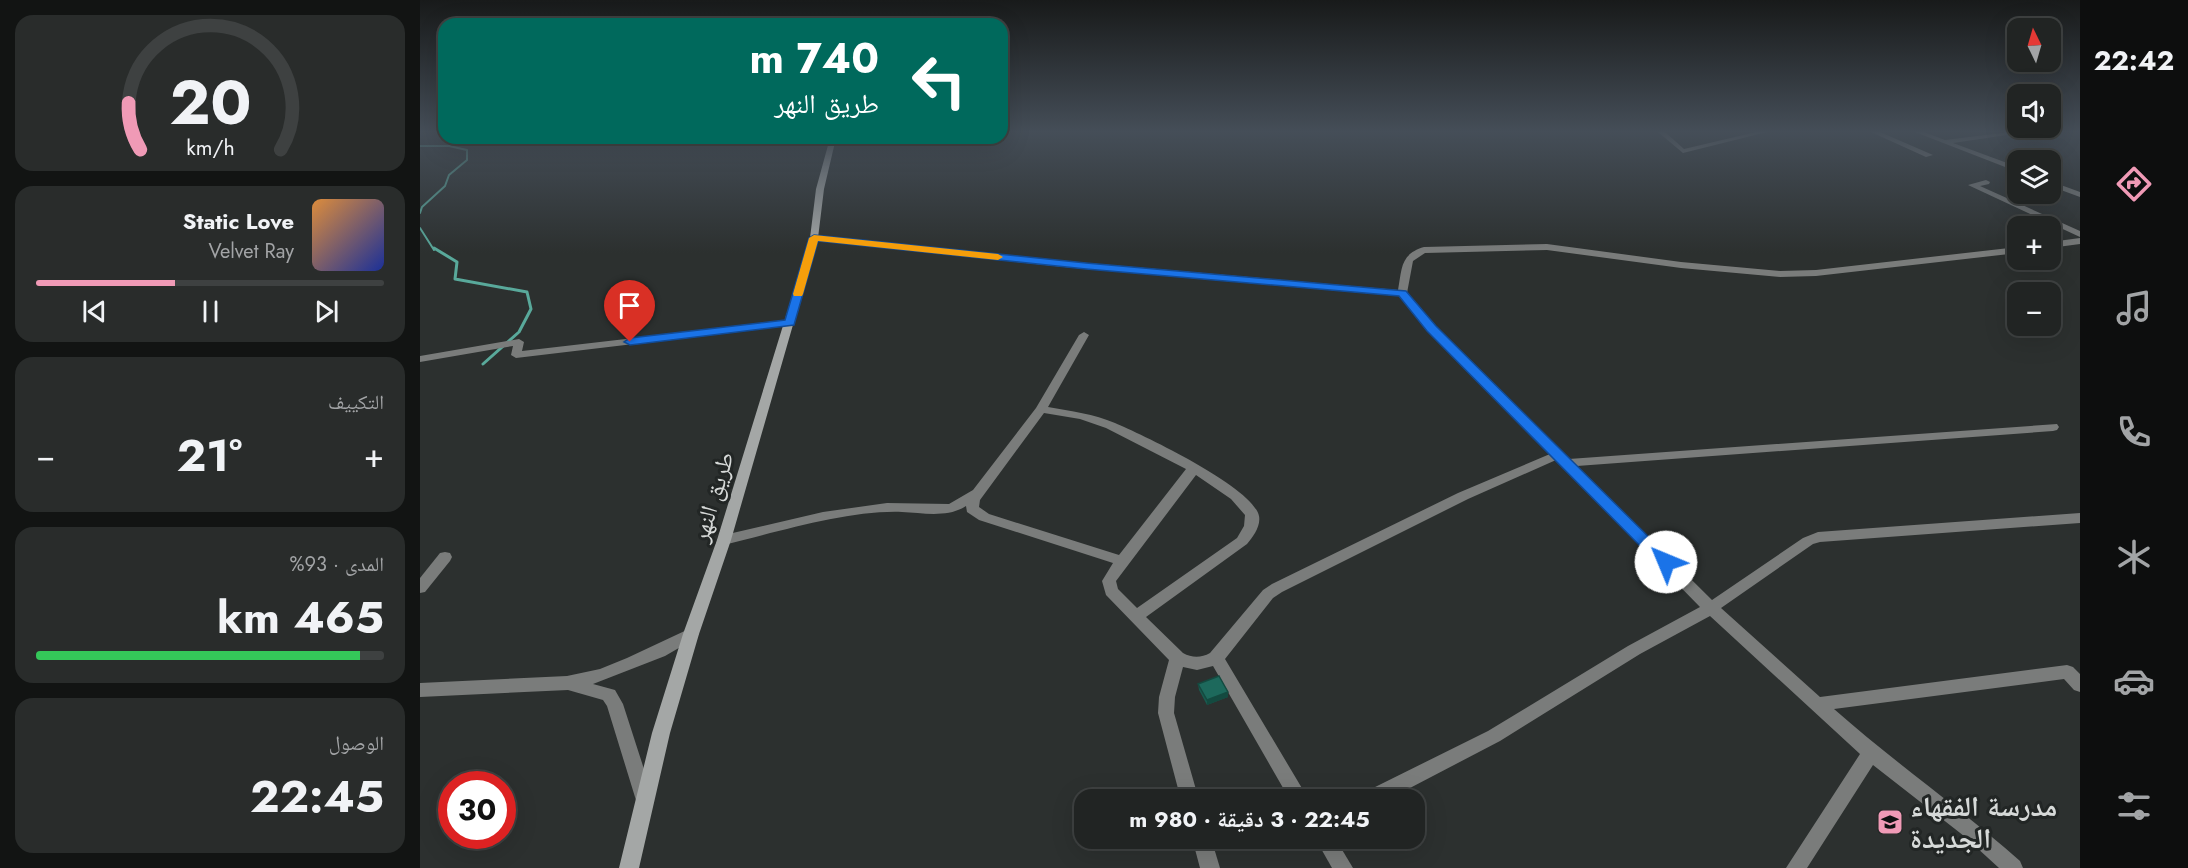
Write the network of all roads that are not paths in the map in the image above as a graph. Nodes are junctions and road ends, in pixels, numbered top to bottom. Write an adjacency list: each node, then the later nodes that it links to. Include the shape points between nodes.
1 (824, 173): 6 (main road, طريق النهر)
2 (1986, 182): 5 (street, via 1972,185)
3 (2061, 187): 4 (street)
4 (2080, 195)
5 (2080, 234)
6 (814, 238): 10 (street); 11 (main road, طريق النهر)
7 (2080, 241): 8 (street)
8 (2061, 244)
9 (2007, 251): 10 (street, via 1780,274 1548,247 1424,250 1407,260)
10 (1402, 293): 16 (street, via 1431,328)
11 (790, 323): 13 (street, via 516,355 519,342); 20 (main road, طريق النهر)
12 (1084, 335): 14 (street)
13 (420, 359)
14 (1041, 409): 17 (street, via 1110,425); 18 (street)
15 (2053, 427): 16 (street)
16 (1562, 459): 24 (street); 28 (street, via 1463,496 1276,588)
17 (1194, 468): 22 (street); 25 (street, via 1245,503 1252,514 1250,531 1242,541)
18 (979, 491): 20 (street, via 952,509 887,507); 22 (street, via 971,505 976,513)
19 (2078, 520): 24 (street, via 1818,537)
20 (724, 540): 26 (main road, طريق النهر)
21 (445, 556): 23 (street)
22 (1122, 561): 25 (street, via 1109,581 1111,591)
23 (420, 588)
24 (1711, 608): 32 (street); 36 (street, via 1494,736)
25 (1136, 616): 27 (street)
26 (691, 634): 29 (street, via 633,663); 37 (main road, طريق النهر, via 661,733)
27 (1177, 658): 28 (street, via 1196,664); 34 (street, via 1166,713)
28 (1216, 658): 35 (street)
29 (567, 683): 31 (street); 37 (street, via 600,691 615,704)
30 (2080, 685): 32 (street, via 2067,672)
31 (420, 690)
32 (1817, 704): 33 (street)
33 (1871, 753): 43 (street); 44 (street, via 1971,830)
34 (1187, 789)
35 (1293, 789)
36 (1390, 789)
37 (646, 802): 40 (main road, طريق النهر)
38 (1204, 849): 41 (street)
39 (1330, 849): 42 (street)
40 (630, 868)
41 (1210, 868)
42 (1343, 868)
43 (1796, 868)
44 (2013, 868)

